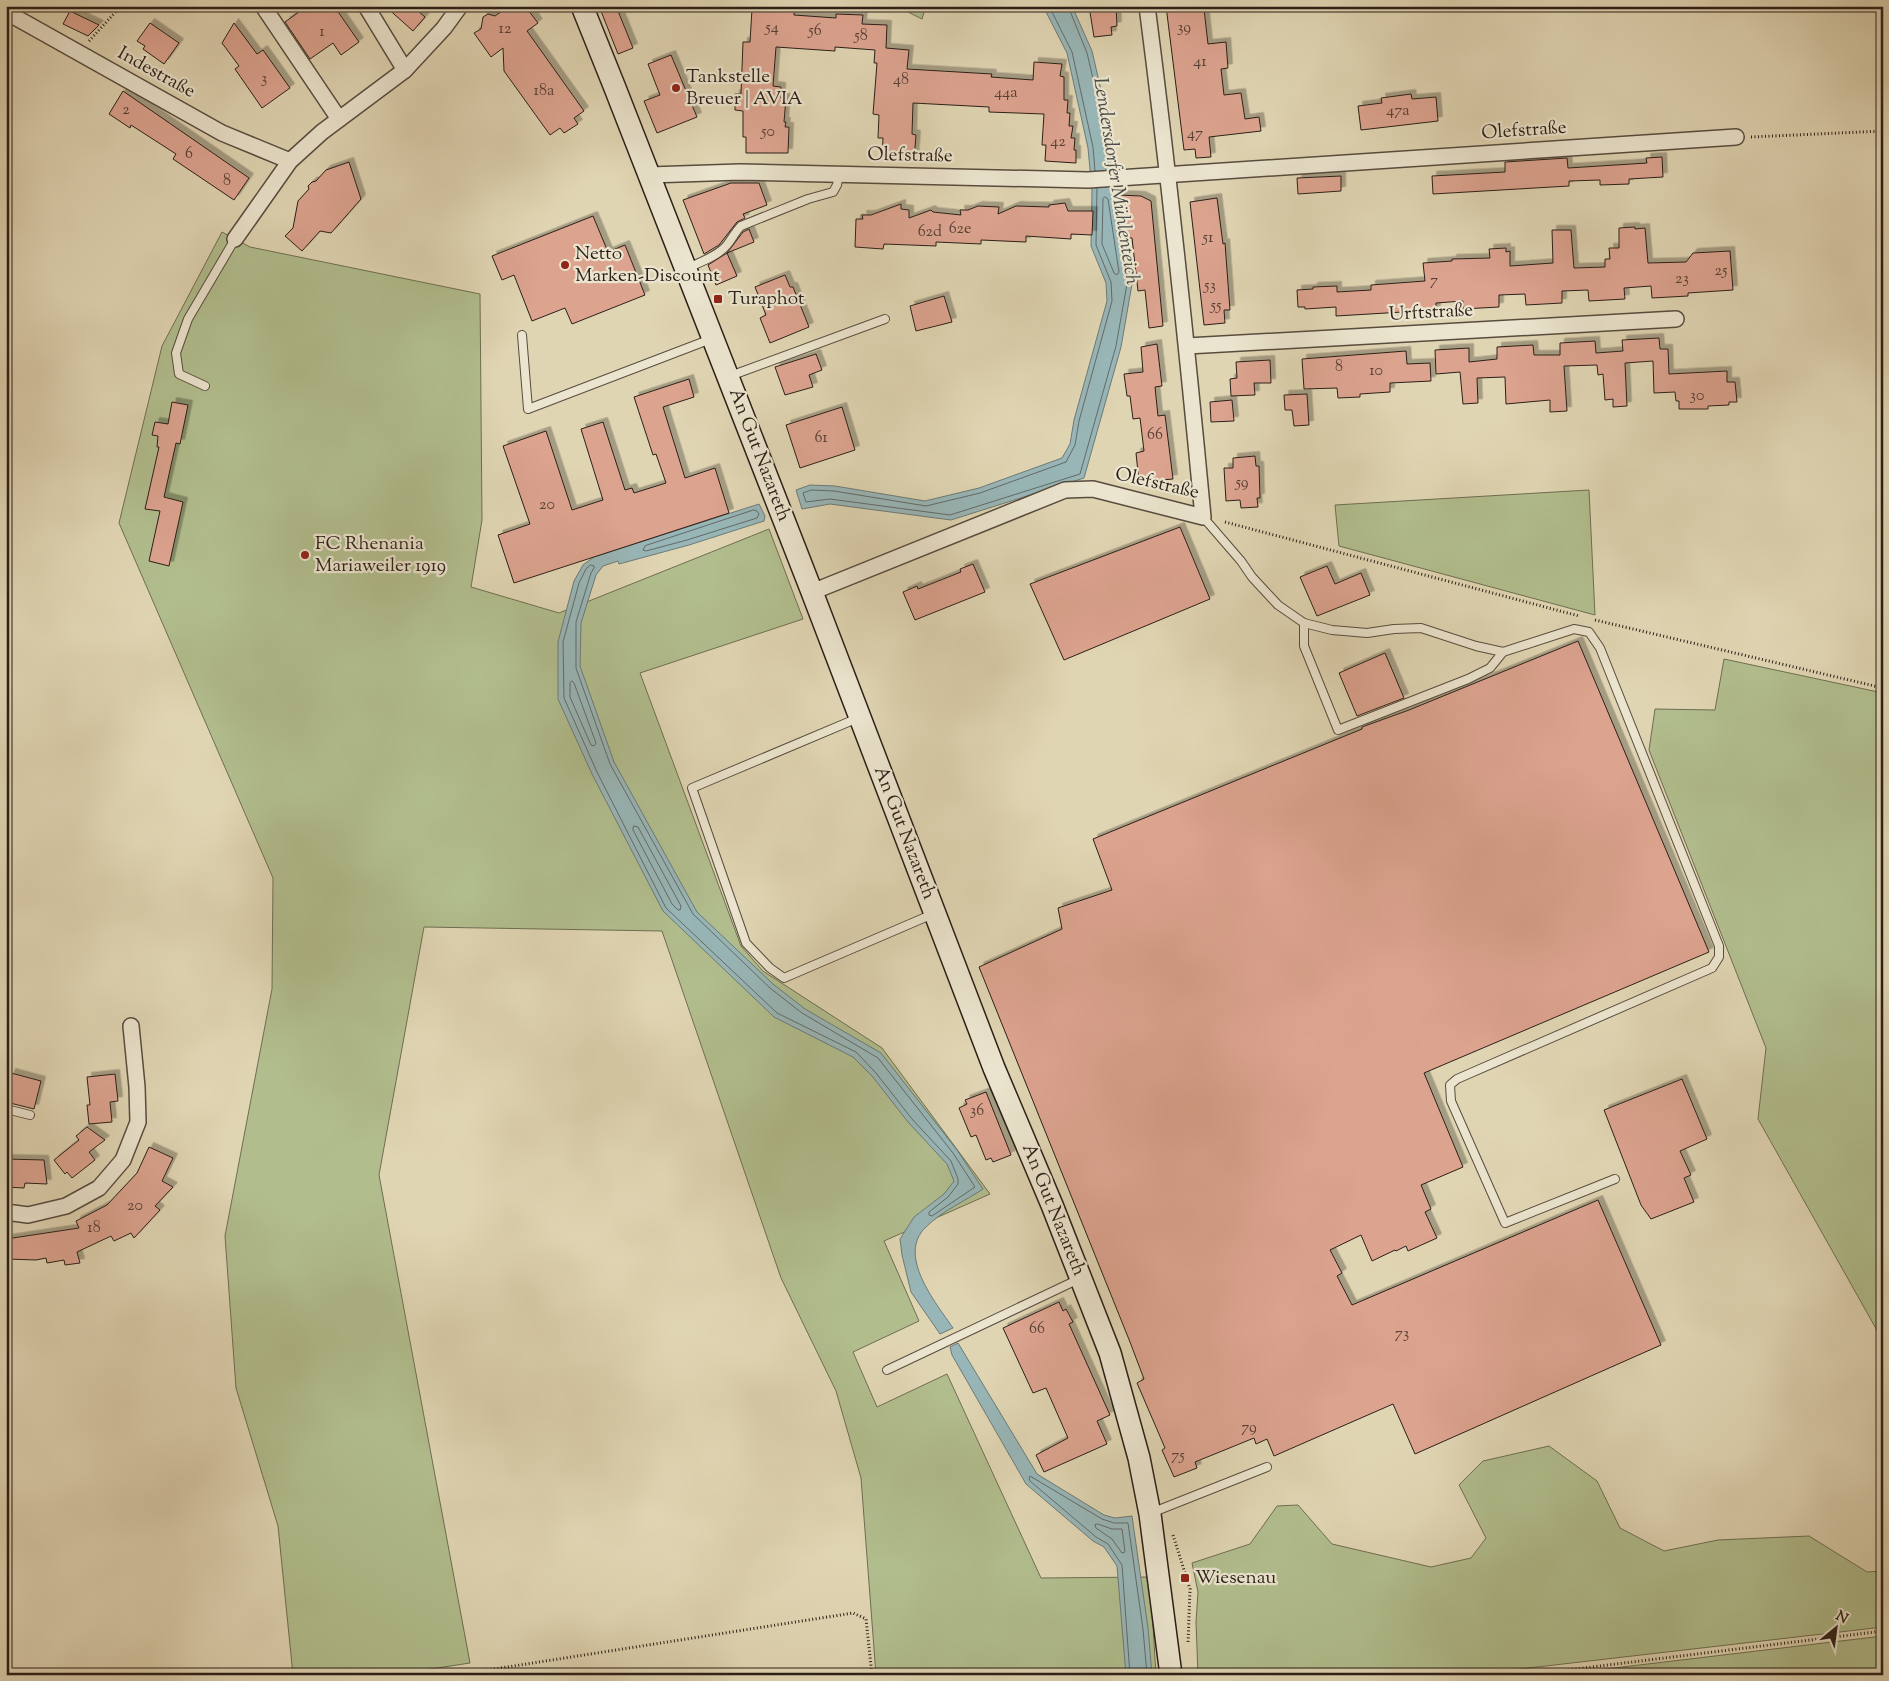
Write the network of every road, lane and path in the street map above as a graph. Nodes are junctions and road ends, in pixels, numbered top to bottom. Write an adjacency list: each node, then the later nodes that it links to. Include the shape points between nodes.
1 (121, 6): 8 (path)
2 (263, 6): 10 (street)
3 (366, 6): 9 (street)
4 (460, 6): 9 (street)
5 (582, 6): 15 (main road, An Gut Nazareth)
6 (1147, 6): 16 (street, Olefstraße)
7 (6, 12): 8 (street, Indestraße)
8 (78, 52): 13 (street, Indestraße, via 222,133)
9 (405, 70): 10 (street)
10 (340, 119): 13 (street)
11 (1883, 131): 12 (path)
12 (1736, 137): 16 (street, Olefstraße)
13 (290, 161): 17 (street)
14 (839, 174): 15 (street, Olefstraße, via 740,172); 16 (street, Olefstraße, via 1088,180); 18 (lane, via 833,192 741,226 719,252)
15 (649, 175): 18 (main road, An Gut Nazareth)
16 (1169, 175): 23 (street, Olefstraße)
17 (235, 239): 25 (lane, via 188,319 176,353 179,374)
18 (686, 269): 22 (main road, An Gut Nazareth)
19 (885, 319): 24 (lane)
20 (1676, 319): 23 (street, Urftstraße)
21 (522, 335): 22 (lane, via 528,409)
22 (713, 338): 24 (main road, An Gut Nazareth)
23 (1187, 346): 26 (street, Olefstraße)
24 (728, 376): 27 (main road, An Gut Nazareth)
25 (205, 386)
26 (1203, 516): 27 (street, Olefstraße, via 1093,489 1065,490); 28 (lane, via 1278,605); 30 (path, via 1595,620)
27 (812, 592): 31 (main road, An Gut Nazareth)
28 (1304, 623): 29 (lane, via 1332,630 1367,633 1420,628); 29 (lane, via 1304,646 1338,730 1468,679 1490,668)
29 (1503, 652): 36 (lane, via 1574,629 1590,632 1600,648 1719,946 1719,957 1712,968 1457,1079 1450,1085 1451,1101 1505,1223)
30 (1883, 688)
31 (860, 718): 32 (main road, An Gut Nazareth); 32 (lane, via 692,788 746,943 784,978)
32 (935, 913): 38 (main road, An Gut Nazareth, via 994,1068)
33 (131, 1026): 37 (street, via 138,1122 123,1160 98,1188 66,1206 28,1215)
34 (6, 1109): 35 (lane)
35 (30, 1115)
36 (1615, 1179)
37 (6, 1212)
38 (1081, 1278): 39 (lane); 41 (main road, An Gut Nazareth, via 1110,1353 1139,1458)
39 (887, 1370)
40 (1267, 1467): 41 (lane)
41 (1150, 1514): 49 (main road, An Gut Nazareth)
42 (1173, 1534): 44 (path, via 1190,1589)
43 (1883, 1631): 50 (path)
44 (1188, 1645)
45 (456, 1675): 46 (path, via 853,1613 866,1620)
46 (872, 1675)
47 (901, 1675): 48 (path, via 913,1671)
48 (937, 1675)
49 (1171, 1675)
50 (1527, 1675)

